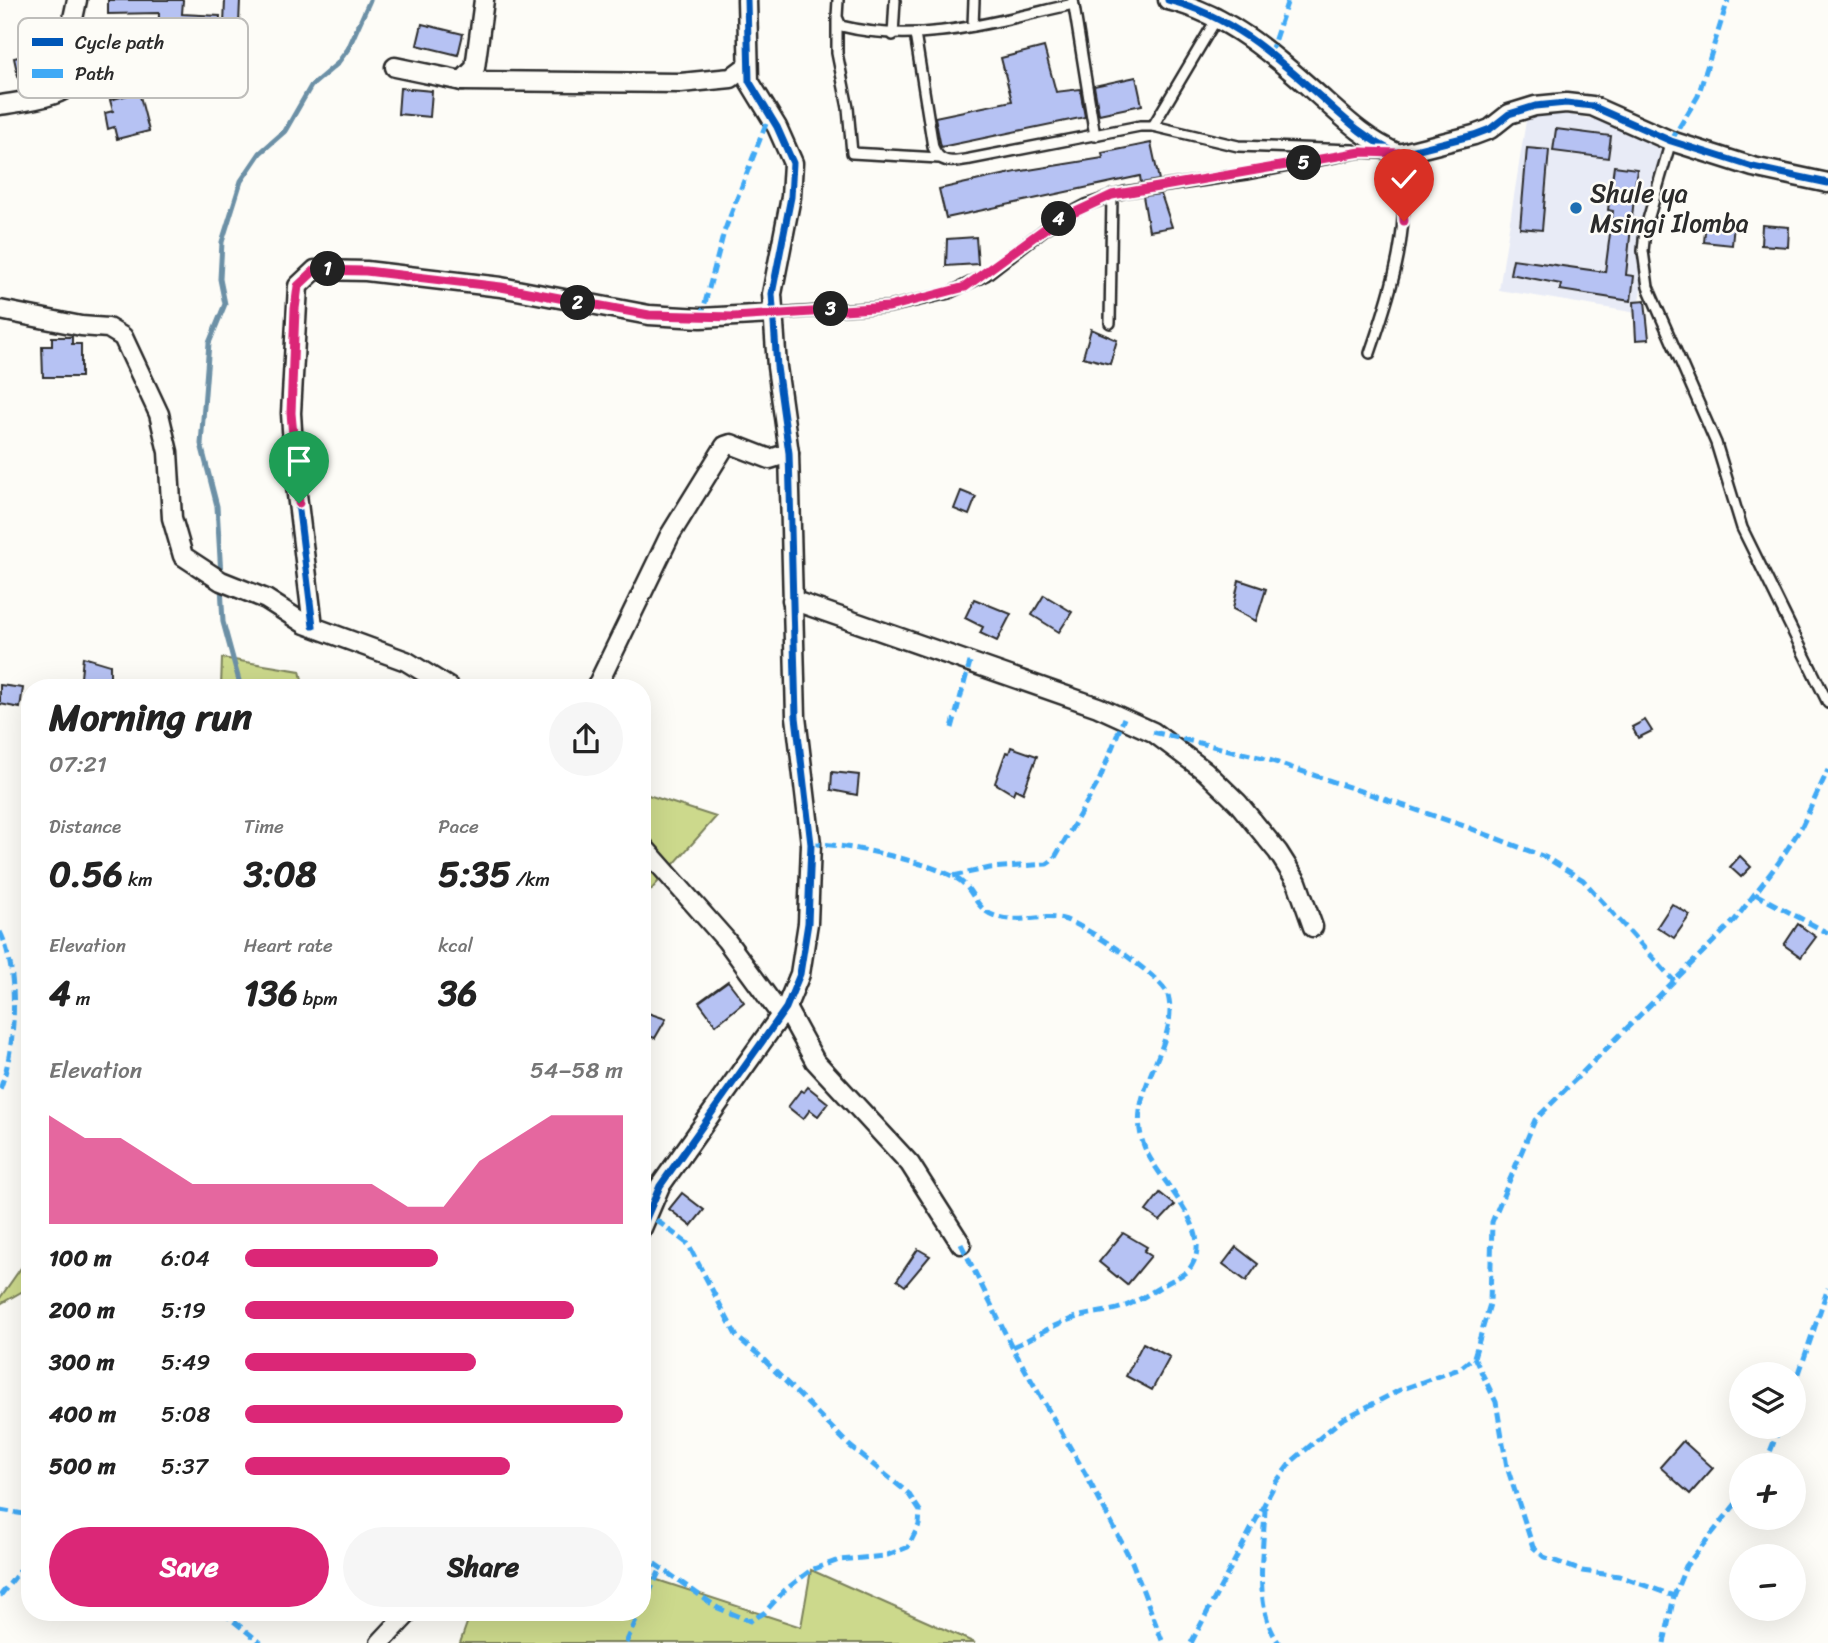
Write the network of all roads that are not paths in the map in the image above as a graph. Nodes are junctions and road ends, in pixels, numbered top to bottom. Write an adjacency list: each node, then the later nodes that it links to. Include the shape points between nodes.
1 (78, 0): 10 (street)
2 (484, 0): 17 (street, via 475,68)
3 (747, 0): 15 (street)
4 (838, 0): 11 (lane)
5 (895, 0): 14 (lane)
6 (974, 0): 12 (lane)
7 (1168, 0): 9 (street)
8 (1073, 2): 12 (lane); 21 (lane)
9 (1217, 17): 20 (lane); 24 (street, via 1249,37 1354,128)
10 (74, 18)
11 (837, 20): 14 (lane, via 841,26); 25 (lane, via 837,54 852,153)
12 (973, 26): 13 (lane)
13 (915, 34): 14 (lane); 25 (lane, via 933,147)
14 (893, 35)
15 (747, 66): 17 (street, via 731,78 711,83); 29 (street, via 752,90 777,127 793,163 772,294)
16 (395, 67): 17 (street)
17 (462, 81)
18 (32, 98): 19 (street)
19 (0, 106)
20 (1153, 126): 21 (lane); 23 (lane, via 1238,146)
21 (1095, 136): 25 (lane, via 953,162)
22 (1671, 141): 24 (street, via 1592,106 1566,103 1535,106 1509,114 1474,135); 26 (street, via 1753,167); 37 (lane, via 1645,230 1648,287 1716,443 1742,528)
23 (1361, 152): 24 (lane); 27 (lane)
24 (1399, 153): 31 (lane, via 1404,194 1402,242)
25 (939, 158)
26 (1828, 183)
27 (1112, 195): 29 (lane, via 1054,222 986,275 948,293 889,307); 30 (lane)
28 (0, 310): 34 (street, via 108,328 120,334 159,414 168,452 172,518 183,556 221,581)
29 (773, 314): 32 (street); 34 (street, via 649,315 501,287 366,271 315,270 298,286 291,413)
30 (1110, 323)
31 (1370, 353)
32 (789, 453): 33 (street); 36 (street, via 769,459 731,444 725,446 670,535)
33 (792, 600): 39 (street, via 1098,707 1153,732 1238,803 1297,882); 40 (street, via 796,717 811,881 800,974)
34 (313, 626): 35 (street, via 406,662)
35 (435, 679)
36 (600, 679)
37 (1828, 703)
38 (651, 855): 40 (street)
39 (1313, 928)
40 (783, 1012): 41 (street, via 660,1186); 42 (street, via 815,1061 910,1164)
41 (651, 1207)
42 (961, 1244)
43 (401, 1621): 44 (street)
44 (380, 1643)

